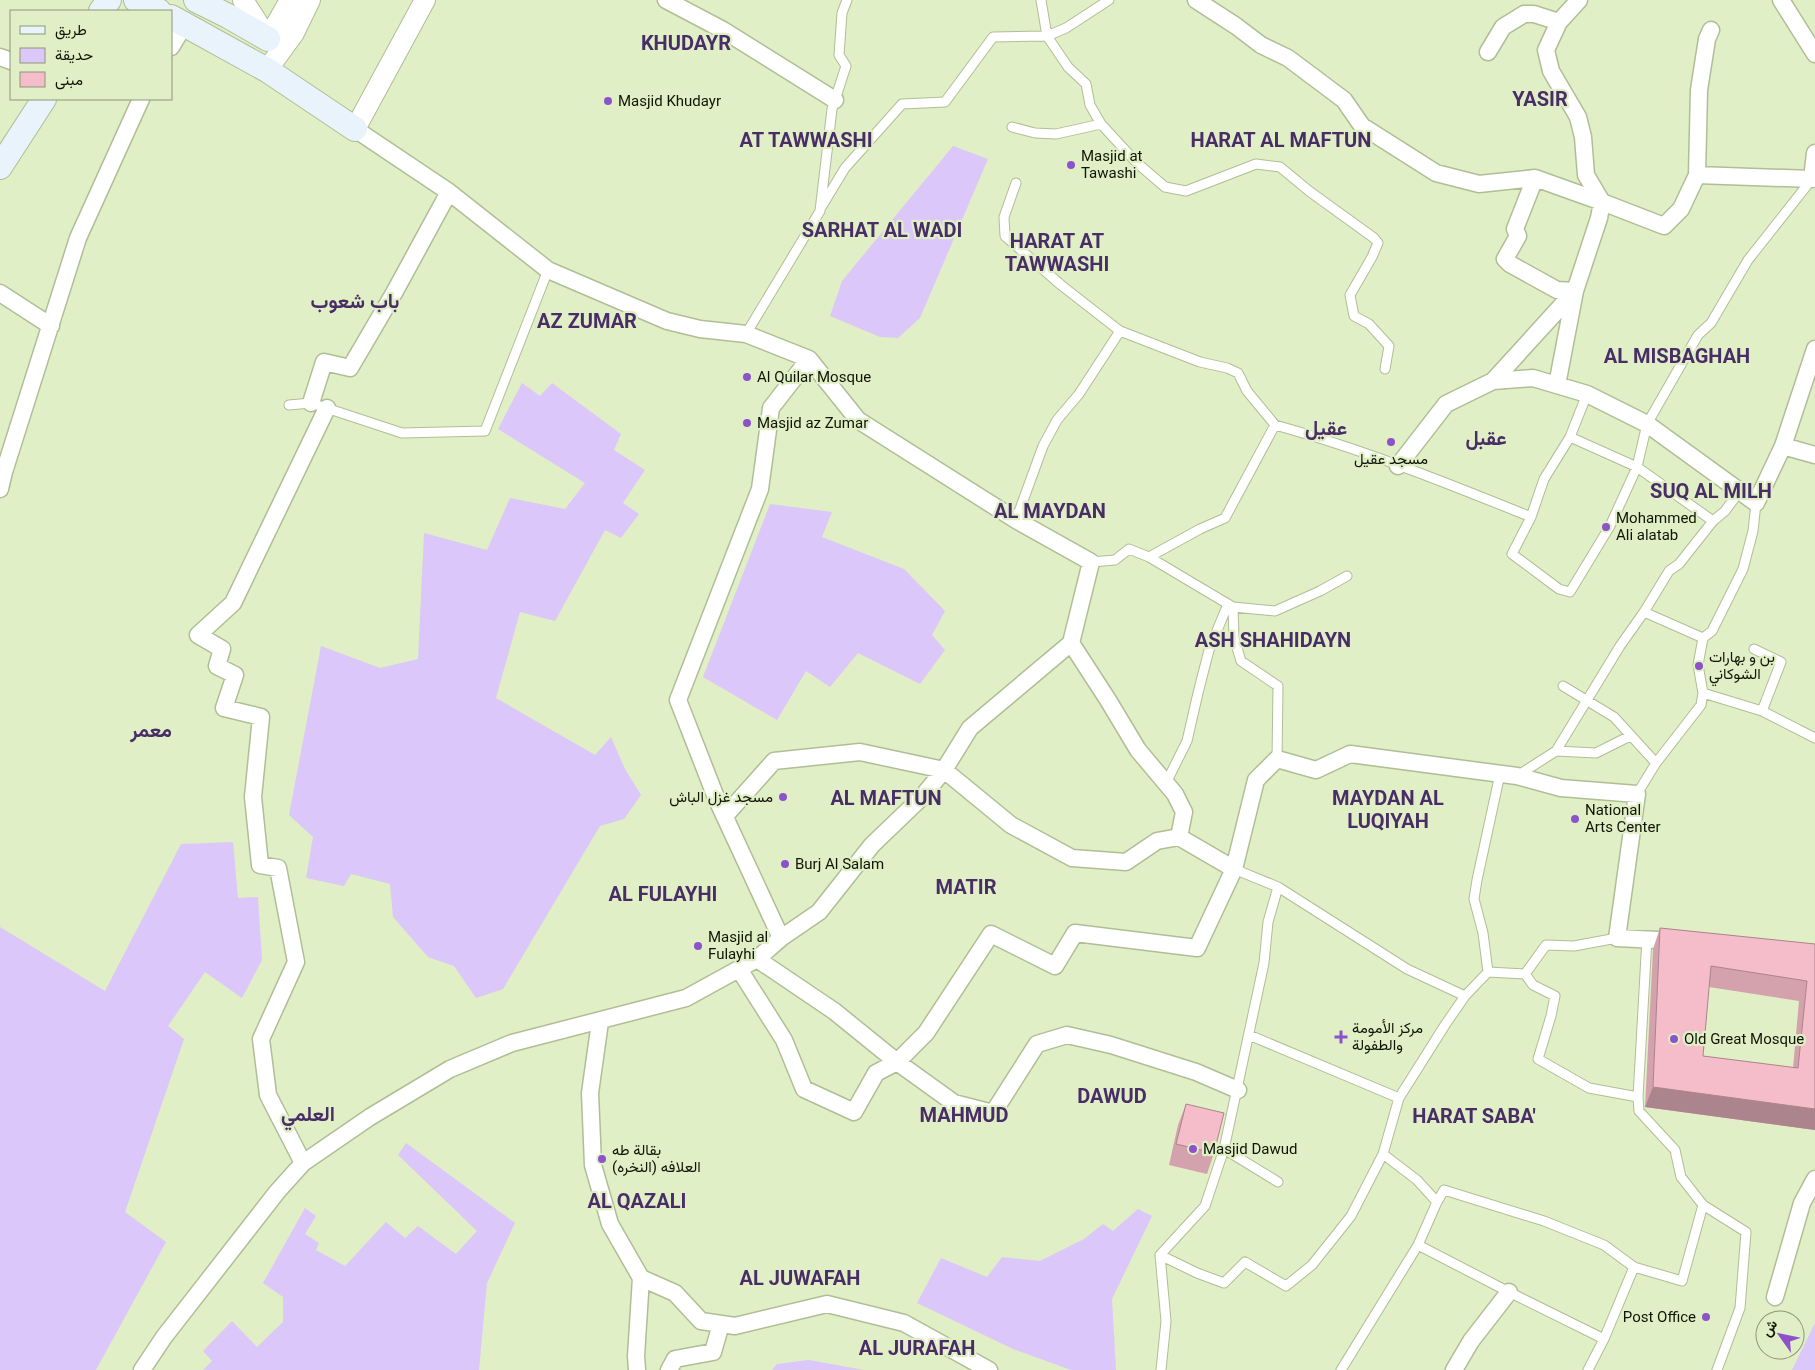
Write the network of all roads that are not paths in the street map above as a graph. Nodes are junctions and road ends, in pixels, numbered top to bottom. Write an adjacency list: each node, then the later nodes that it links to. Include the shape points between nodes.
1 (136, 0): 14 (main road)
2 (196, 0): 18 (main road)
3 (243, 0): 18 (street)
4 (290, 0): 18 (street)
5 (310, 0): 22 (street, via 294,33)
6 (425, 0): 28 (street)
7 (666, 0): 25 (street, via 723,30)
8 (847, 0): 25 (lane, via 842,13 838,55 846,66)
9 (1041, 0): 17 (lane)
10 (1109, 0): 17 (lane, via 1066,28)
11 (1196, 0): 32 (street, via 1261,45 1288,58 1344,100 1362,126 1436,173 1479,184)
12 (1781, 0): 21 (street)
13 (1568, 8): 20 (street, via 1524,14 1502,27); 36 (street, via 1546,50 1551,71 1578,116 1586,175)
14 (157, 10)
15 (178, 20): 19 (street); 22 (main road)
16 (1712, 30): 31 (street, via 1707,39 1699,90)
17 (1047, 36): 26 (lane, via 1068,67 1086,84 1090,105); 37 (lane, via 993,38 946,102 902,104 845,168)
18 (268, 39)
19 (172, 43)
20 (1488, 52)
21 (1815, 54)
22 (267, 70): 28 (main road)
23 (43, 100): 30 (main road)
24 (141, 100): 41 (street, via 78,238)
25 (835, 100): 37 (lane)
26 (1101, 124): 27 (lane, via 1056,134); 46 (lane, via 1137,163 1165,186 1186,191 1256,164 1280,167 1374,238 1378,243 1350,295 1354,316 1369,324 1390,346)
27 (1012, 127)
28 (355, 129): 35 (street)
29 (1815, 153): 33 (street)
30 (0, 167)
31 (1697, 175): 33 (street); 36 (street, via 1681,209 1664,226)
32 (1535, 178): 36 (street); 39 (street, via 1515,229 1518,236 1505,259 1557,290)
33 (1813, 180): 53 (lane, via 1748,260 1711,323 1698,335)
34 (1016, 183): 42 (lane, via 1004,217 1005,236)
35 (449, 192): 38 (street); 50 (street, via 350,368 324,362)
36 (1602, 202): 39 (street, via 1600,218)
37 (820, 210): 43 (lane)
38 (548, 270): 43 (street, via 666,322); 52 (lane, via 485,431 402,433)
39 (1575, 291): 47 (street); 48 (street)
40 (0, 292): 41 (street)
41 (51, 326): 60 (street)
42 (1120, 331): 54 (lane, via 1238,373 1247,391); 64 (lane, via 1079,394 1057,420 1043,446)
43 (746, 334): 45 (street)
44 (1815, 349): 56 (street)
45 (809, 359): 64 (street, via 858,420); 88 (street, via 771,408 760,489 678,700)
46 (1385, 369)
47 (1493, 382): 48 (street, via 1533,378); 58 (street, via 1446,404)
48 (1557, 385): 49 (street)
49 (1587, 394): 53 (street); 55 (lane)
50 (311, 403): 51 (lane); 52 (lane)
51 (289, 405)
52 (327, 408): 109 (street, via 233,603 198,635 222,649 217,666 235,675 224,708 261,717 253,797 260,865 278,868 296,962 261,1039 268,1095)
53 (1647, 424): 59 (lane); 61 (street)
54 (1275, 425): 58 (lane); 66 (lane, via 1225,518)
55 (1570, 437): 59 (lane); 63 (lane, via 1544,479)
56 (1782, 446): 57 (street); 62 (street)
57 (1815, 455)
58 (1398, 466): 63 (lane)
59 (1637, 467): 63 (lane, via 1610,526 1570,592 1559,589 1512,554); 65 (lane)
60 (0, 489)
61 (1740, 492): 62 (street); 65 (lane)
62 (1756, 503): 71 (lane, via 1743,569 1712,632)
63 (1531, 516)
64 (1016, 520): 67 (street)
65 (1713, 521): 70 (lane, via 1670,571)
66 (1149, 557): 67 (lane, via 1128,549 1115,560); 69 (lane)
67 (1091, 562): 72 (street)
68 (1347, 576): 69 (lane, via 1275,611)
69 (1230, 605): 81 (lane, via 1241,661 1278,686); 86 (lane, via 1209,650 1187,741)
70 (1644, 612): 71 (lane); 76 (lane)
71 (1703, 638): 75 (lane, via 1698,665)
72 (1071, 643): 83 (street, via 970,728); 86 (street, via 1138,750)
73 (1754, 649): 77 (lane, via 1781,662)
74 (1563, 686): 76 (lane)
75 (1703, 693): 77 (lane); 82 (lane, via 1701,705)
76 (1587, 701): 78 (lane, via 1614,717); 80 (lane)
77 (1762, 711): 79 (lane)
78 (1630, 736): 80 (lane, via 1596,754); 82 (lane)
79 (1815, 738)
80 (1556, 751): 85 (lane)
81 (1277, 759): 84 (street, via 1316,770 1350,754); 90 (street, via 1256,780)
82 (1656, 763): 87 (lane)
83 (944, 770): 88 (street, via 860,752 774,761); 89 (street, via 1011,825 1072,858 1126,862 1157,841); 92 (street, via 922,797 872,845 819,912)
84 (1500, 774): 85 (street); 98 (lane, via 1474,899)
85 (1517, 776): 87 (street, via 1561,788)
86 (1166, 783): 89 (street, via 1184,812)
87 (1637, 794): 93 (street)
88 (724, 816): 92 (street)
89 (1179, 837): 90 (street)
90 (1234, 869): 91 (lane); 103 (street, via 1197,948 1075,933 1055,966 991,934 926,1033)
91 (1278, 887): 100 (lane, via 1407,969); 102 (lane, via 1268,922)
92 (781, 938): 96 (street)
93 (1617, 938): 94 (street); 99 (lane, via 1574,946 1546,945)
94 (1647, 938): 95 (street); 105 (lane)
95 (1697, 943)
96 (757, 959): 97 (street); 103 (street, via 834,1011)
97 (739, 968): 101 (street, via 686,998); 103 (street, via 784,1040 804,1089 854,1112 876,1074)
98 (1488, 972): 99 (lane); 100 (lane)
99 (1525, 974): 105 (lane, via 1533,985 1555,996 1538,1059 1589,1088)
100 (1465, 996): 106 (lane)
101 (600, 1022): 109 (street, via 512,1043 450,1069 370,1117); 117 (street, via 590,1093 593,1165 610,1224)
102 (1250, 1035): 104 (lane); 106 (lane)
103 (897, 1062): 104 (street, via 954,1103 993,1113 1037,1044 1067,1035 1112,1045 1196,1072)
104 (1238, 1090): 107 (lane)
105 (1638, 1097): 113 (lane, via 1639,1111 1675,1150 1681,1177)
106 (1399, 1098): 108 (lane)
107 (1224, 1149): 111 (lane); 115 (lane, via 1205,1206)
108 (1383, 1154): 112 (lane, via 1418,1180); 115 (lane, via 1350,1216 1312,1265 1286,1286 1245,1262 1224,1283)
109 (303, 1163): 122 (street, via 164,1337)
110 (1815, 1179): 119 (street, via 1802,1203)
111 (1278, 1182)
112 (1437, 1202): 114 (lane); 116 (lane, via 1444,1190 1544,1221 1604,1245)
113 (1703, 1205): 116 (lane, via 1682,1281); 130 (lane, via 1746,1232 1740,1308)
114 (1418, 1244): 118 (lane); 127 (lane)
115 (1160, 1255): 126 (lane, via 1166,1321)
116 (1634, 1267): 121 (lane)
117 (641, 1278): 120 (street, via 675,1293 700,1321); 123 (street)
118 (1509, 1292): 121 (lane); 128 (street, via 1471,1341)
119 (1775, 1297)
120 (721, 1324): 124 (street, via 713,1352 675,1359); 125 (street, via 735,1326 827,1304 904,1323)
121 (1604, 1339): 129 (lane)
122 (142, 1370)
123 (637, 1370)
124 (669, 1370)
125 (989, 1370)
126 (1161, 1370)
127 (1340, 1370)
128 (1454, 1370)
129 (1588, 1370)
130 (1718, 1370)

